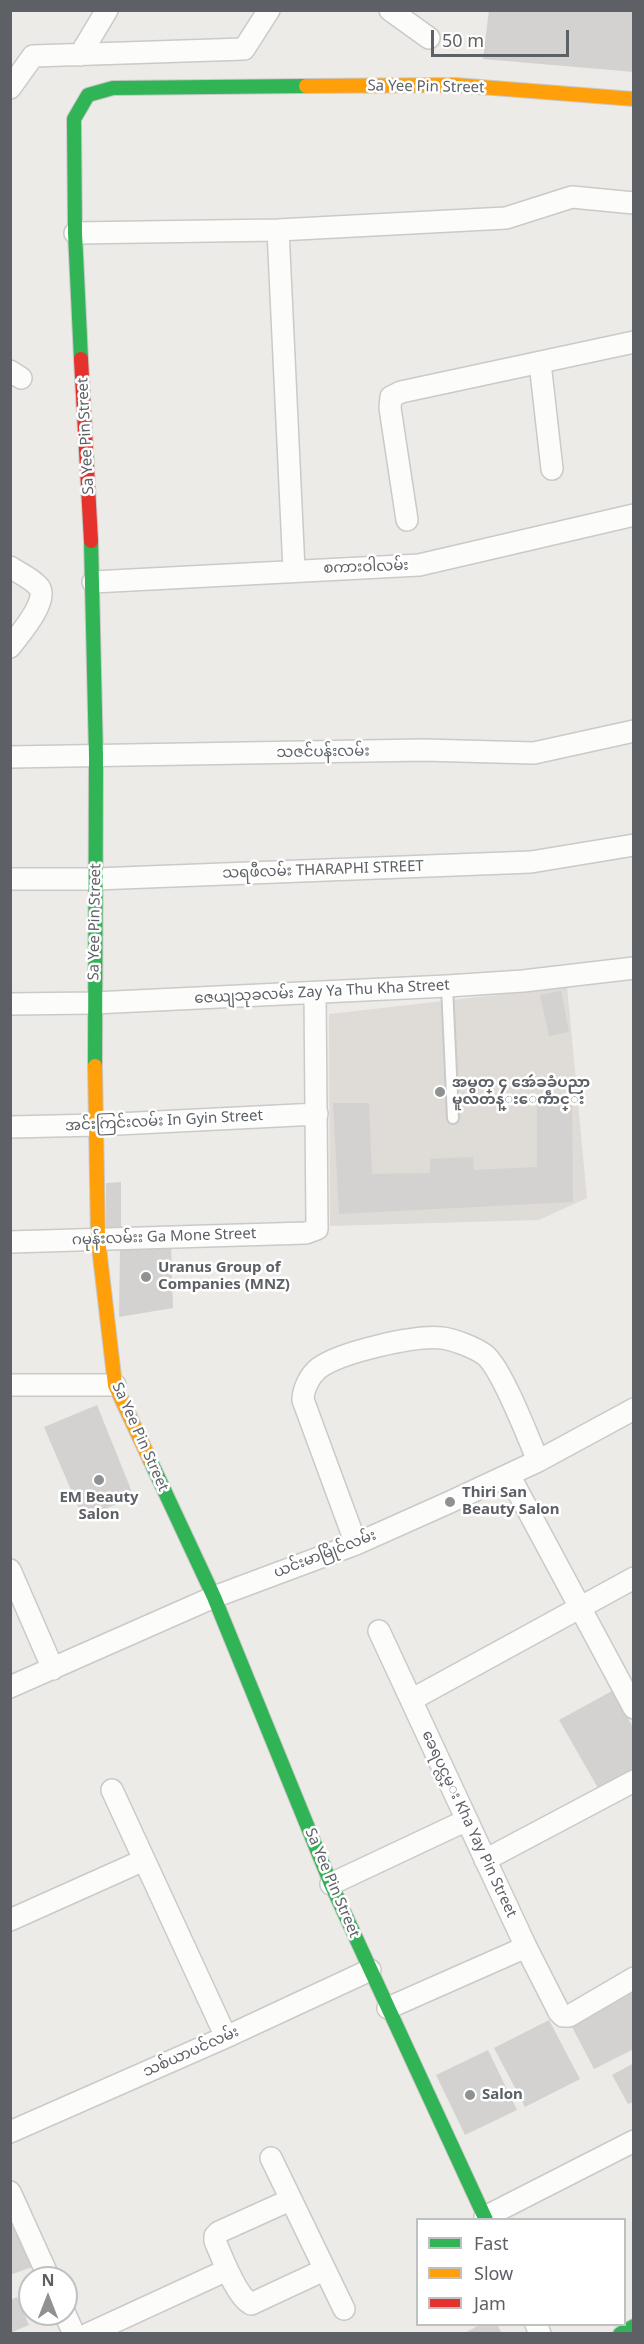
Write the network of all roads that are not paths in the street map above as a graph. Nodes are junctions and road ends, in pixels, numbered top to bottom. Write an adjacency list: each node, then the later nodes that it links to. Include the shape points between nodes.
1 (107, 10): 5 (street)
2 (269, 10): 5 (street, via 244,49)
3 (390, 10): 4 (street)
4 (429, 38)
5 (80, 55): 6 (street, via 33,57)
6 (10, 88)
7 (633, 99): 10 (street, Sa Yee Pin Street, via 455,85 113,88 88,95 74,119)
8 (633, 203): 9 (street, via 572,197 506,218)
9 (278, 230): 10 (street); 17 (street)
10 (75, 233): 18 (street, Sa Yee Pin Street)
11 (633, 342): 12 (street)
12 (540, 363): 13 (street); 15 (street, via 391,397)
13 (552, 469)
14 (633, 515): 17 (street, စကားဝါလမ်း, via 419,565)
15 (407, 520)
16 (10, 567): 19 (street, via 39,587 42,595 39,607)
17 (294, 570): 18 (street, စကားဝါလမ်း)
18 (93, 582): 21 (street, Sa Yee Pin Street)
19 (10, 647)
20 (633, 731): 21 (street, သဇင်ပန်းလမ်း, via 534,753 423,750)
21 (96, 756): 22 (street, သဇင်ပန်းလမ်း); 25 (street, Sa Yee Pin Street)
22 (10, 757)
23 (633, 845): 25 (street, သရဖီလမ်း THARAPHI STREET, via 531,862)
24 (10, 879): 25 (street, သရဖီလမ်း THARAPHI STREET)
25 (96, 879): 29 (street, Sa Yee Pin Street)
26 (633, 968): 27 (street, ဇေယျသုခလမ်း Zay Ya Thu Kha Street)
27 (447, 986): 28 (street, ဇေယျသုခလမ်း Zay Ya Thu Kha Street); 32 (lane)
28 (315, 993): 29 (street, ဇေယျသုခလမ်း Zay Ya Thu Kha Street); 31 (street)
29 (94, 1003): 30 (street, ဇေယျသုခလမ်း Zay Ya Thu Kha Street); 33 (street, Sa Yee Pin Street)
30 (10, 1004)
31 (317, 1114): 33 (street, အင်းကြင်းလမ်း In Gyin Street); 35 (street, ဂမုန်းလမ်းး Ga Mone Street, via 317,1229 306,1233)
32 (453, 1118)
33 (98, 1125): 34 (street, အင်းကြင်းလမ်း In Gyin Street); 35 (street, Sa Yee Pin Street)
34 (10, 1127)
35 (98, 1239): 36 (street, ဂမုန်းလမ်းး Ga Mone Street); 38 (street, Sa Yee Pin Street)
36 (10, 1242)
37 (10, 1385): 38 (street)
38 (115, 1385): 45 (street, Sa Yee Pin Street)
39 (633, 1409): 40 (street, ယင်းမာမြိုင်လမ်း)
40 (538, 1461): 41 (street, ယင်းမာမြိုင်လမ်း); 42 (street, via 497,1369 485,1355 441,1338 394,1342 338,1357 316,1369 303,1390 303,1400)
41 (509, 1475): 42 (street, ယင်းမာမြိုင်လမ်း); 46 (street)
42 (356, 1544): 45 (street, ယင်းမာမြိုင်လမ်း)
43 (10, 1570): 48 (street)
44 (633, 1578): 46 (street)
45 (214, 1597): 48 (street, ယင်းမာမြိုင်လမ်း); 57 (street, Sa Yee Pin Street)
46 (580, 1608): 50 (street); 51 (street)
47 (379, 1630): 50 (street, ခေရပင္လမ္း Kha Yay Pin Street)
48 (53, 1669): 49 (street, ယင်းမာမြိုင်လမ်း)
49 (10, 1687)
50 (411, 1700): 54 (street, ခေရပင္လမ္း Kha Yay Pin Street)
51 (632, 1702)
52 (633, 1781): 56 (street)
53 (112, 1790): 55 (street)
54 (467, 1820): 56 (street, ခေရပင္လမ္း Kha Yay Pin Street); 57 (street)
55 (144, 1860): 58 (street); 63 (street)
56 (485, 1860): 59 (street, ခေရပင္လမ္း Kha Yay Pin Street)
57 (331, 1884): 60 (street, Sa Yee Pin Street)
58 (10, 1920)
59 (526, 1947): 61 (street, ခေရပင္လမ္း Kha Yay Pin Street, via 563,2016); 62 (street)
60 (370, 1970): 62 (street, Sa Yee Pin Street); 63 (street, သစ်ယာပင်လမ်း)
61 (633, 1978)
62 (387, 2008): 69 (street, Sa Yee Pin Street)
63 (226, 2037): 64 (street, သစ်ယာပင်လမ်း)
64 (10, 2132)
65 (633, 2141): 69 (street)
66 (271, 2158): 68 (street)
67 (10, 2192): 70 (street)
68 (291, 2200): 71 (street, via 215,2236); 72 (street)
69 (485, 2218)
70 (44, 2266)
71 (227, 2270): 72 (street, via 245,2301 251,2304); 75 (street)
72 (324, 2270): 73 (street)
73 (344, 2308)
74 (633, 2326): 76 (street)
75 (88, 2334)
76 (620, 2334)

